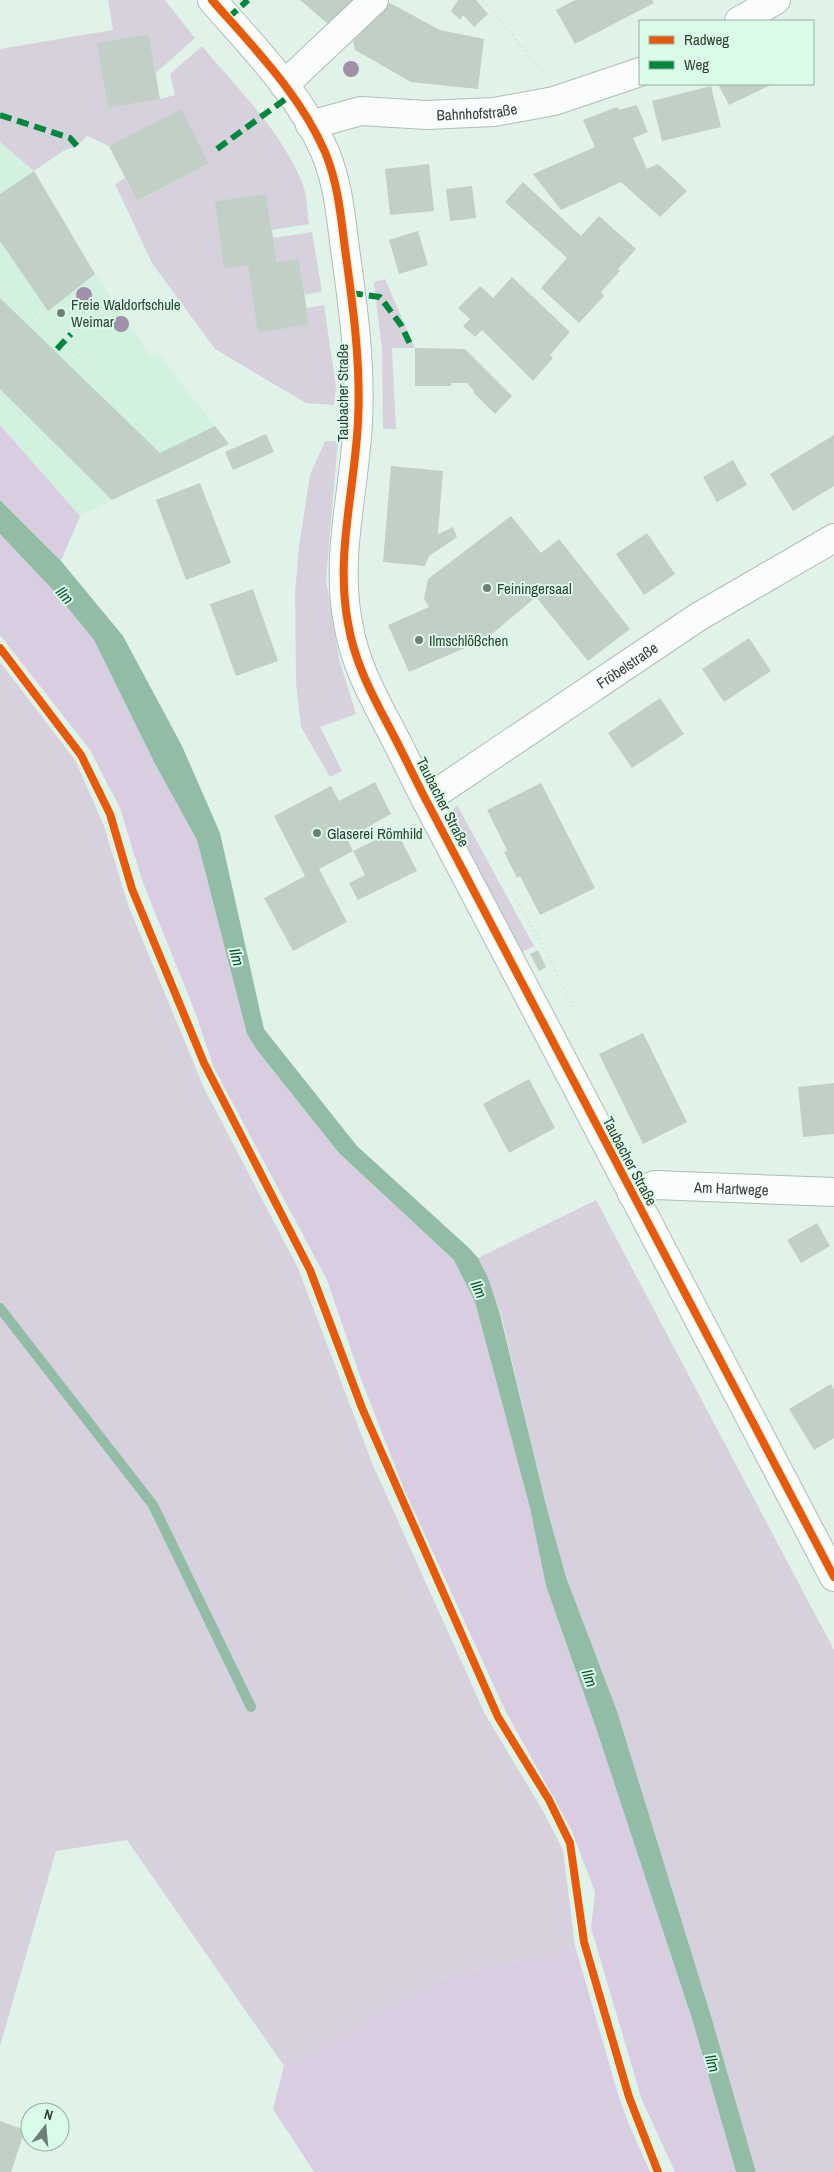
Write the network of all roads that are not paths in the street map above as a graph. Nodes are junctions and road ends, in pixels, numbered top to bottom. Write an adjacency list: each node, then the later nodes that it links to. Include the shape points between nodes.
1 (212, 0): 6 (street, Taubacher Straße)
2 (374, 0): 6 (street)
3 (776, 0): 4 (street)
4 (741, 20)
5 (639, 72): 7 (street, Bahnhofstraße, via 554,101 494,112 426,115 361,111)
6 (284, 84): 7 (street, Taubacher Straße)
7 (310, 125): 9 (street, Taubacher Straße, via 325,152 335,187 358,364 358,422 344,539 343,590 348,624 370,692)
8 (834, 538): 9 (street, Fröbelstraße, via 698,617)
9 (426, 800): 11 (street, Taubacher Straße)
10 (834, 1192): 11 (street, Am Hartwege, via 655,1185)
11 (632, 1194): 12 (street, Taubacher Straße)
12 (834, 1577)

